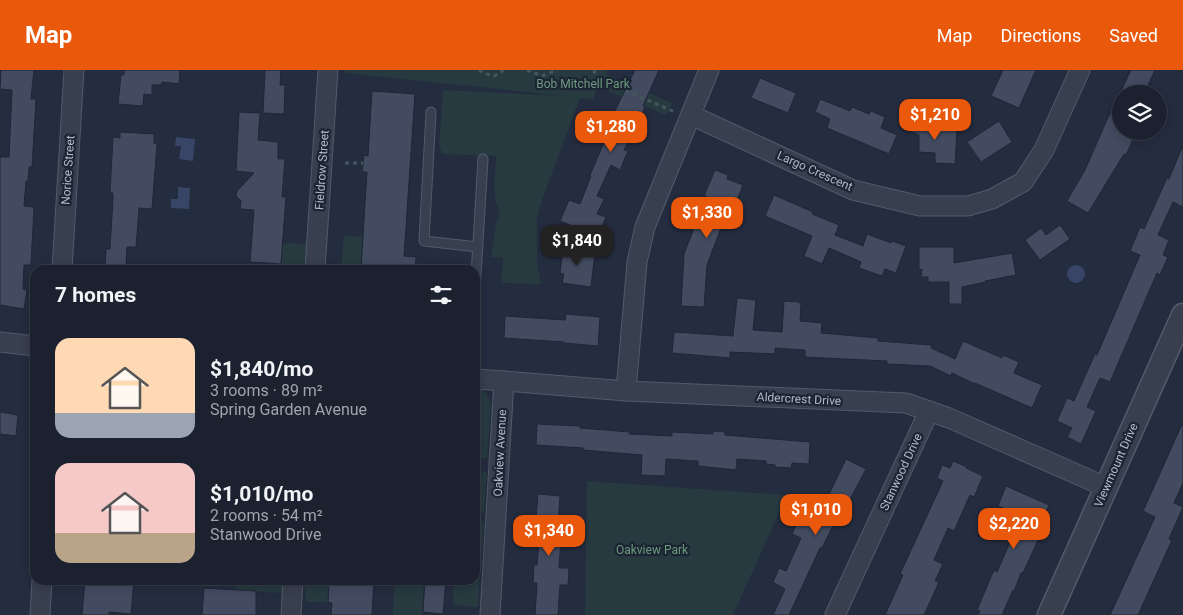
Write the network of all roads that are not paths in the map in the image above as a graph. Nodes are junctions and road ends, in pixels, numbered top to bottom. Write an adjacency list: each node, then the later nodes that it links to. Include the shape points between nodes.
1 (74, 70): 9 (street, Norice Street)
2 (328, 70): 10 (street, Fieldrow Street)
3 (709, 70): 6 (street)
4 (1080, 70): 6 (street, Largo Crescent, via 1044,150 1023,182 992,199 968,206 920,206 853,190)
5 (431, 112): 8 (lane, via 424,241)
6 (691, 115): 18 (street, via 645,227 637,262)
7 (483, 159): 8 (lane)
8 (478, 248): 11 (lane)
9 (62, 265)
10 (315, 265)
11 (477, 265)
12 (1183, 315): 14 (street, Viewmount Drive)
13 (0, 342): 15 (street)
14 (1177, 344): 20 (street, Viewmount Drive)
15 (30, 345)
16 (480, 379): 17 (street, Aldercrest Drive)
17 (504, 381): 18 (street, Aldercrest Drive); 25 (street, Oakview Avenue)
18 (626, 391): 19 (street, Aldercrest Drive, via 906,403)
19 (929, 411): 20 (street, Aldercrest Drive); 26 (street, Stanwood Drive)
20 (1106, 487): 27 (street, Viewmount Drive)
21 (42, 585): 23 (street)
22 (293, 585): 24 (street)
23 (40, 615)
24 (291, 615)
25 (490, 615)
26 (835, 615)
27 (1049, 615)

